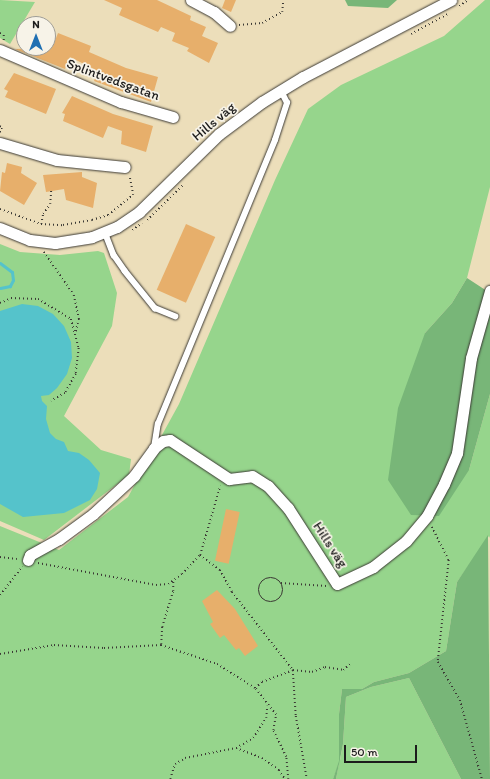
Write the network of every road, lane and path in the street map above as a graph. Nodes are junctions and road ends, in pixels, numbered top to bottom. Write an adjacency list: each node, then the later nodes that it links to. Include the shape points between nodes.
1 (191, 0): 6 (street, via 214,12)
2 (283, 0): 6 (path, via 282,12 262,23)
3 (468, 0): 4 (path)
4 (453, 4): 9 (street, Hills väg)
5 (450, 13): 7 (path)
6 (230, 26)
7 (410, 34)
8 (0, 50): 10 (street, Splintvedsgatan, via 120,102)
9 (281, 91): 20 (street, Hills väg, via 219,134 139,212); 28 (lane, via 286,103 275,140 158,424)
10 (173, 117)
11 (0, 126): 12 (path)
12 (0, 133)
13 (0, 143): 14 (street, via 57,160)
14 (125, 167): 18 (path, via 131,180 133,196 108,215 78,224)
15 (186, 181): 21 (path, via 154,215)
16 (51, 191): 18 (path, via 50,204 43,214)
17 (0, 209): 18 (path)
18 (41, 224)
19 (0, 228): 20 (street, Hills väg, via 30,240 55,243 70,242)
20 (105, 232): 25 (lane, via 124,271 155,308)
21 (129, 232)
22 (48, 250): 26 (path, via 43,250 44,256 60,272 74,295 79,319)
23 (490, 292): 30 (street, Hills väg, via 471,358 457,453)
24 (0, 303): 26 (path, via 11,298 38,299 71,319)
25 (175, 316)
26 (76, 332): 27 (path, via 76,374 65,393)
27 (51, 401)
28 (154, 448): 29 (street, via 163,441 177,442); 33 (street, via 134,476 93,514 59,539 30,555)
29 (229, 479): 31 (path, via 221,483 216,496); 36 (street, Hills väg, via 252,476 278,496)
30 (427, 516): 36 (street, Hills väg, via 406,541 373,567); 49 (path, via 449,560 438,662 460,700)
31 (200, 555): 34 (path); 41 (path, via 220,570 232,592)
32 (0, 557): 33 (path)
33 (28, 560): 34 (path, via 156,585); 37 (path)
34 (172, 582): 38 (path)
35 (281, 583): 35 (path, via 282,594 277,600 270,601 261,595 261,584 266,579 274,578); 36 (path, via 329,586)
36 (337, 584)
37 (0, 595)
38 (161, 645): 39 (path, via 104,648 54,645); 42 (path, via 218,664)
39 (0, 654)
40 (351, 663): 41 (path, via 343,670 325,667 312,672)
41 (293, 670): 42 (path, via 262,682); 48 (path, via 296,716)
42 (255, 688): 43 (path)
43 (268, 706): 44 (path, via 266,718 253,738); 47 (path, via 276,715 273,730 286,756)
44 (236, 748): 45 (path, via 185,758 175,764); 46 (path, via 262,758 279,770)
45 (170, 779)
46 (285, 779)
47 (288, 779)
48 (307, 779)
49 (482, 779)

